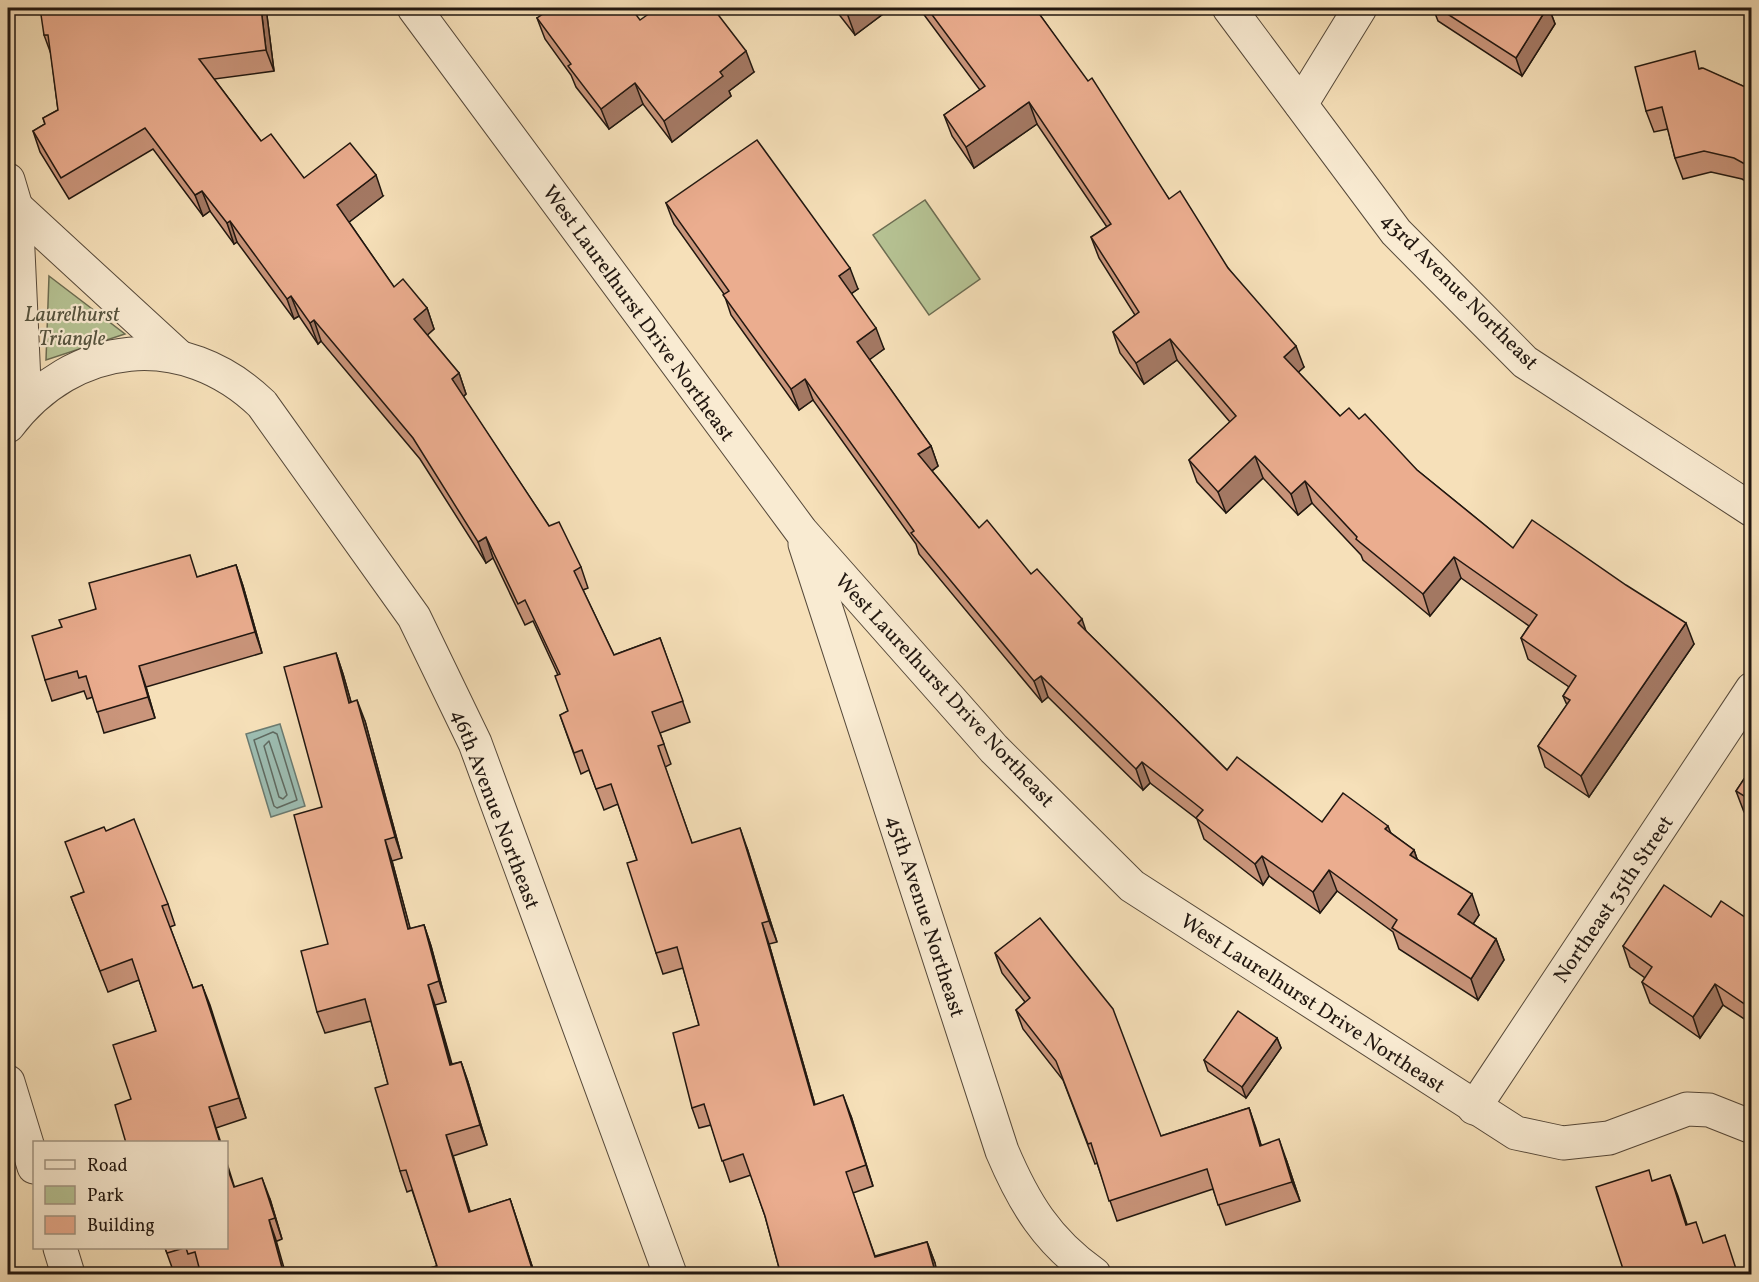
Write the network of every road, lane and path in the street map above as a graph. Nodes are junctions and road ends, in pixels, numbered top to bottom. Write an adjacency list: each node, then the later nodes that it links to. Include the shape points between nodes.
1 (414, 8): 9 (street, West Laurelhurst Drive Northeast)
2 (1229, 8): 4 (street, 43rd Avenue Northeast)
3 (1360, 8): 4 (street)
4 (1301, 104): 8 (street, 43rd Avenue Northeast, via 1396,232 1525,363)
5 (12, 194): 6 (street, 46th Avenue Northeast); 7 (street)
6 (177, 355): 7 (street, 46th Avenue Northeast, via 140,352 97,359 60,377); 17 (street, 46th Avenue Northeast, via 243,386 262,404 414,617 475,743)
7 (16, 415)
8 (1752, 510)
9 (801, 531): 12 (street, West Laurelhurst Drive Northeast, via 994,749 1132,886); 18 (street, 45th Avenue Northeast, via 1002,1151 1022,1197 1047,1232 1073,1260)
10 (1752, 689): 12 (street, Northeast 35th Street)
11 (8, 1082): 14 (street)
12 (1474, 1108): 13 (street, West Laurelhurst Drive Northeast, via 1516,1133 1563,1143 1609,1138 1687,1109 1710,1110)
13 (1752, 1127)
14 (33, 1164)
15 (60, 1249): 16 (street)
16 (68, 1275)
17 (670, 1275)
18 (1094, 1275)

